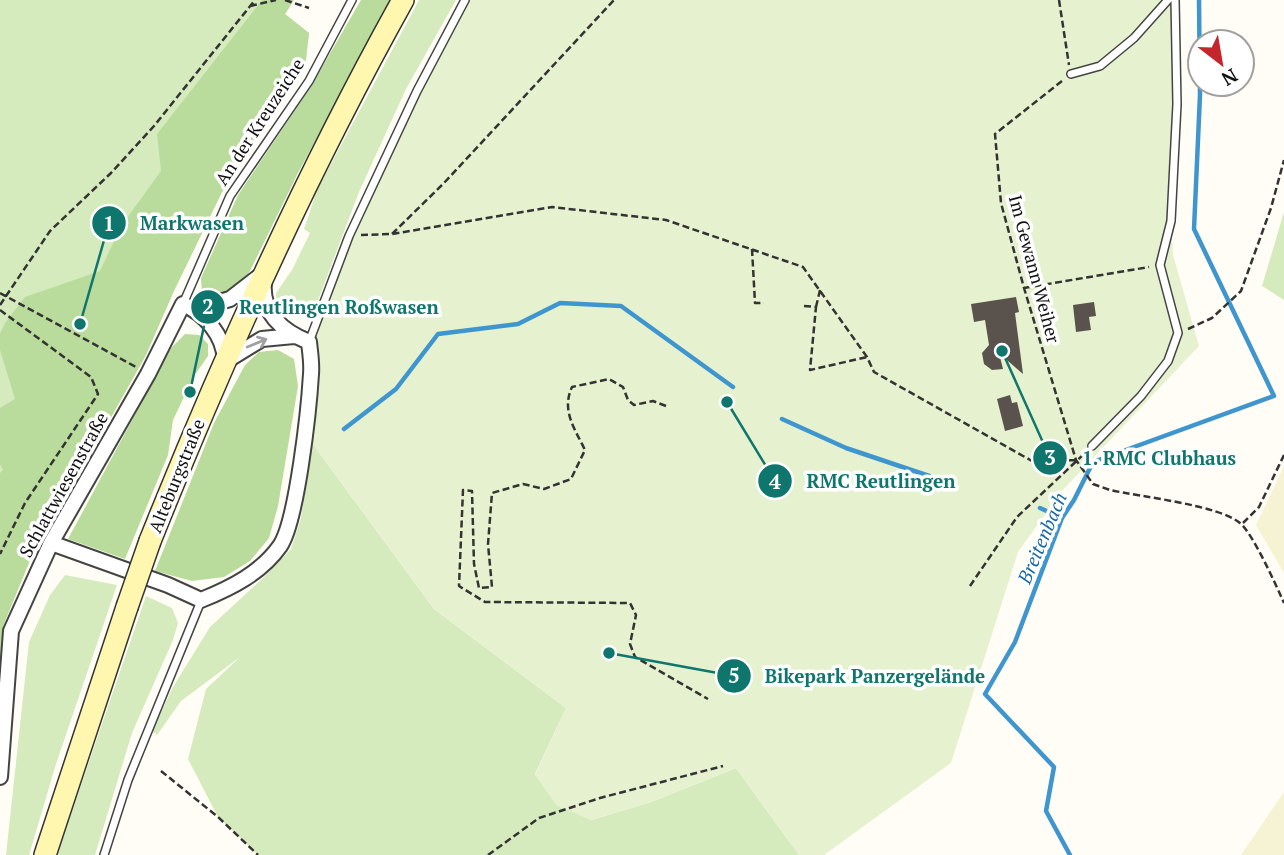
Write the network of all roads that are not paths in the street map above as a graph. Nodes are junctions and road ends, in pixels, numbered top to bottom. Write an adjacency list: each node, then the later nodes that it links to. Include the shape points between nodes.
1 (352, 0): 8 (lane, An der Kreuzeiche, via 309,80 230,196)
2 (403, 0): 7 (main road, Alteburgstraße)
3 (465, 0): 10 (lane, via 349,236)
4 (1168, 0): 6 (lane, via 1134,38 1100,66)
5 (1175, 0): 12 (lane, via 1177,104 1171,221 1160,265 1178,333 1168,361 1141,397)
6 (1071, 74)
7 (267, 269): 8 (street, via 230,299); 9 (street, via 263,289 267,309); 11 (main road, Alteburgstraße)
8 (189, 306): 11 (street, via 219,335); 13 (street, Schlattwiesenstraße)
9 (294, 336): 10 (street); 11 (street, one-way to 9, via 262,339)
10 (309, 342): 14 (street, via 311,372 294,505 281,545 259,569)
11 (225, 362): 16 (main road, Alteburgstraße, bridge, via 150,541)
12 (1092, 446)
13 (51, 543): 14 (street); 15 (street, Schlattwiesenstraße, via 11,631)
14 (201, 600): 17 (lane, via 128,780)
15 (0, 777)
16 (45, 855)
17 (104, 855)

